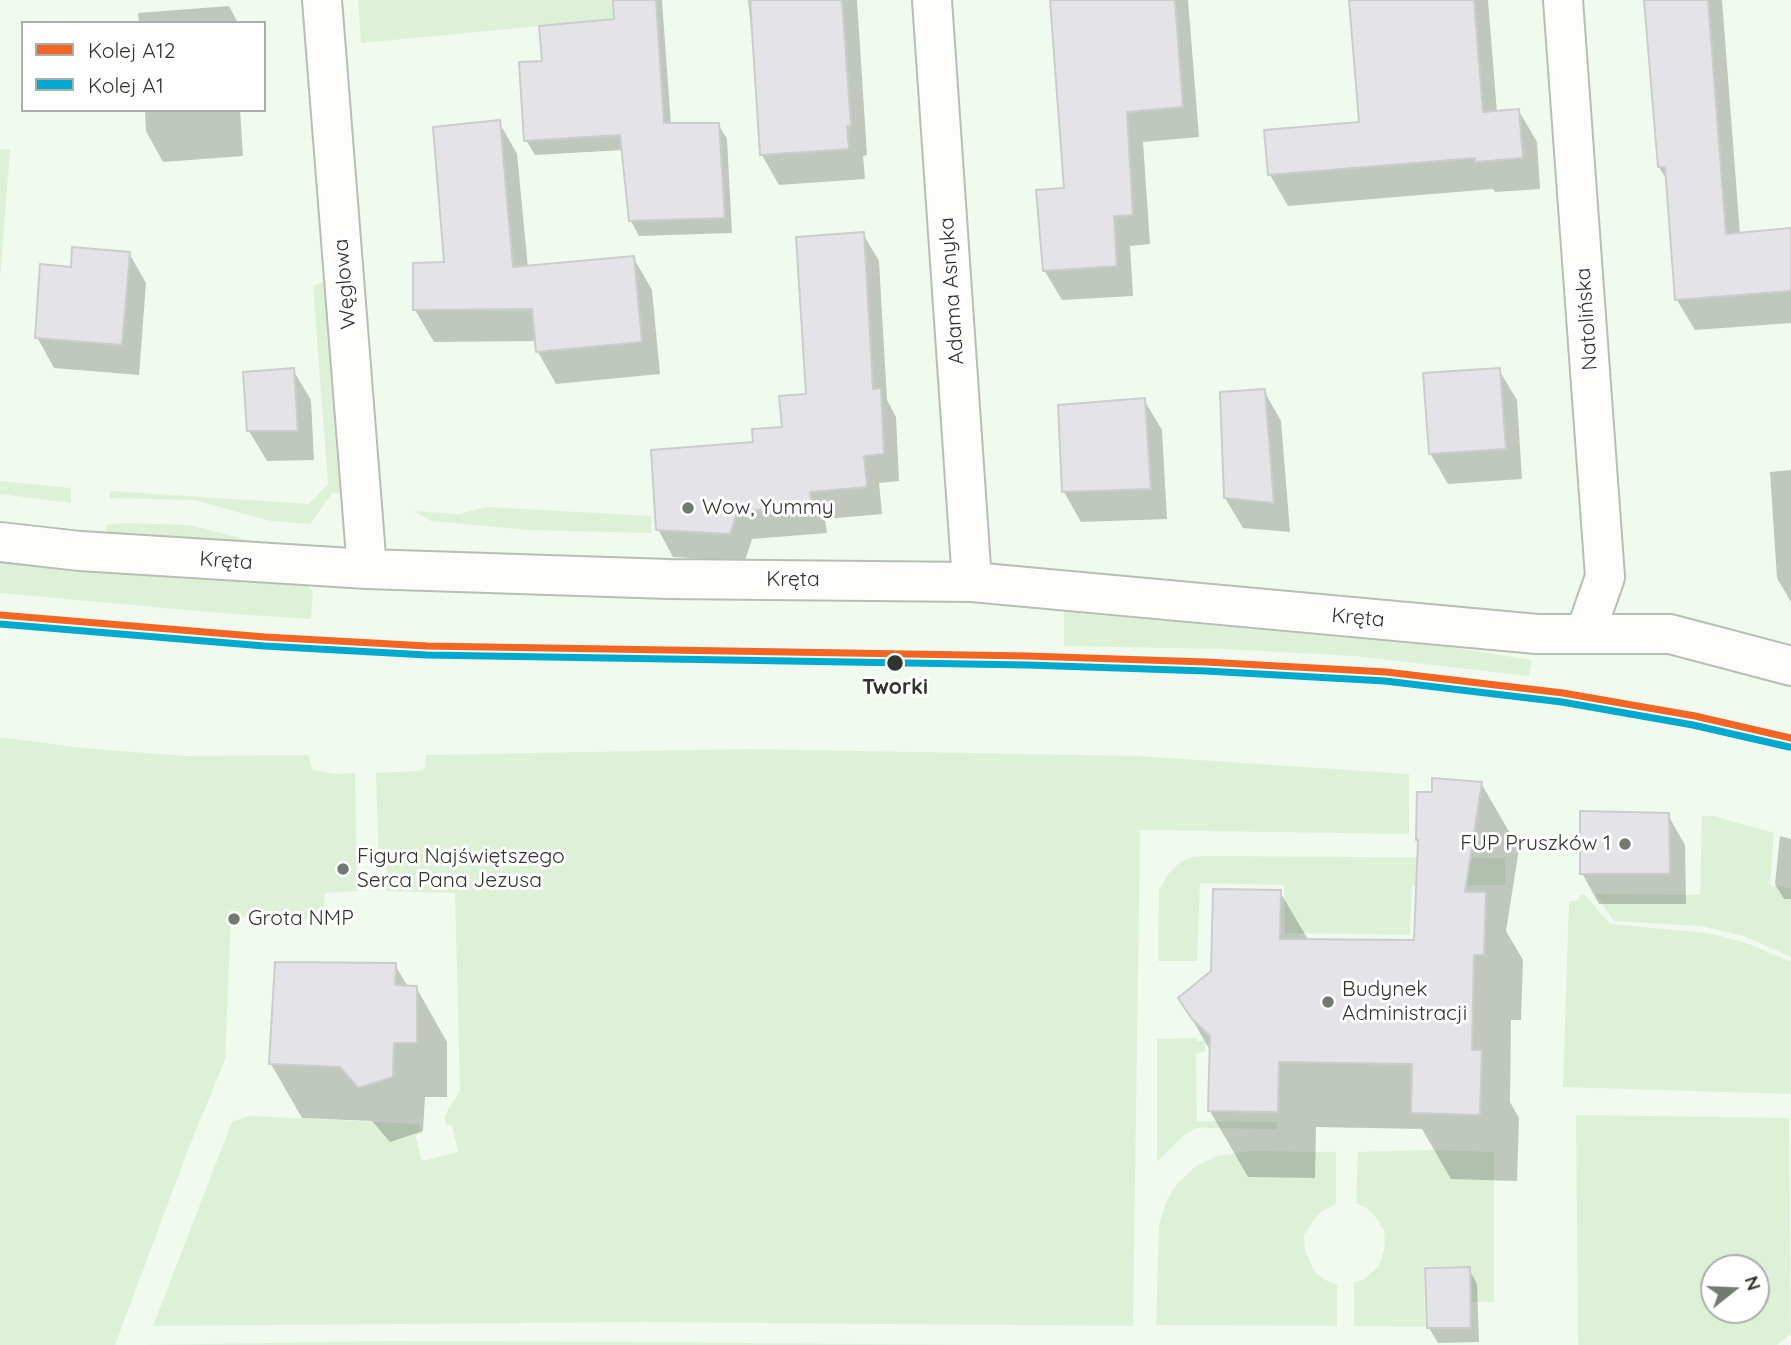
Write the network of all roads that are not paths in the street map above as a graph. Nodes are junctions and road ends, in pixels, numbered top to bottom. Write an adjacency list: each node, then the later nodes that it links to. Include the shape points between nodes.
1 (322, 0): 5 (street, Węglowa)
2 (932, 0): 6 (street, Adama Asnyka)
3 (1563, 0): 7 (street, Natolińska, via 1605,577)
4 (0, 542): 5 (street, Kręta)
5 (367, 569): 6 (street, Kręta, via 669,579)
6 (972, 582): 7 (street, Kręta, via 1537,634)
7 (1585, 634): 8 (street, Kręta, via 1670,635)
8 (1791, 666)

